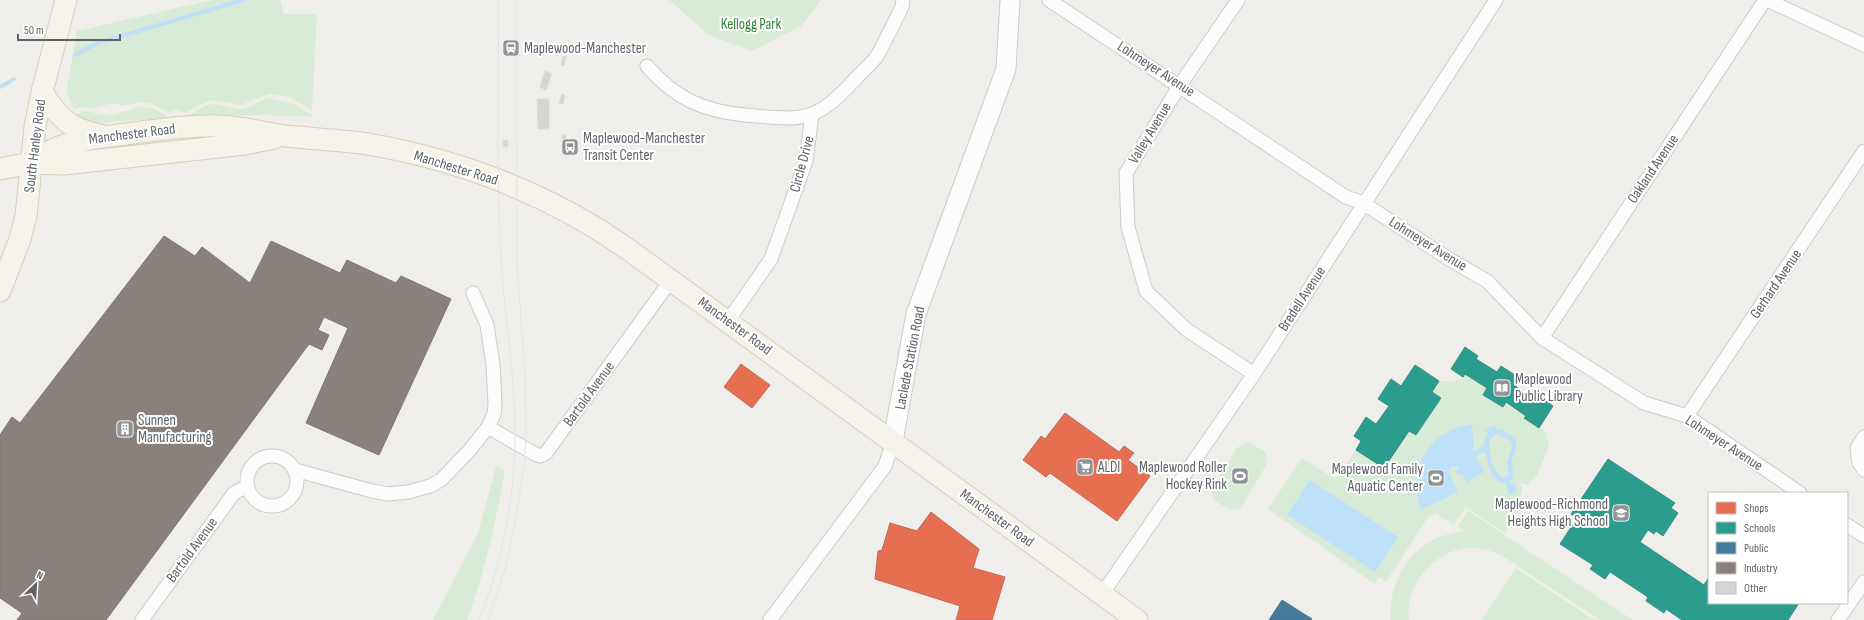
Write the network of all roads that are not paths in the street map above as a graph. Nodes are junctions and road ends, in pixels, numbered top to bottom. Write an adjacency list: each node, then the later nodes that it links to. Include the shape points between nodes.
1 (66, 0): 11 (main road, South Hanley Road)
2 (903, 0): 12 (street, Circle Drive, via 902,7 876,57 844,91)
3 (1010, 0): 28 (street, Laclede Station Road, via 1006,69 916,314)
4 (1049, 0): 10 (street, Lohmeyer Avenue)
5 (1238, 0): 10 (street, Valley Avenue)
6 (1496, 0): 18 (street, Bredell Avenue)
7 (1766, 0): 8 (street); 23 (street, Oakland Avenue)
8 (1864, 45)
9 (647, 66): 12 (street, via 661,82 683,98 708,109 779,118 799,118)
10 (1180, 85): 18 (street, Lohmeyer Avenue, via 1346,197); 24 (street, Valley Avenue, via 1126,173 1128,227 1146,291 1187,330)
11 (42, 92): 14 (main road, via 52,108 72,126); 16 (main road, South Hanley Road)
12 (812, 114): 22 (street, Circle Drive, via 806,161 771,259)
13 (286, 136): 14 (main road, Manchester Road, via 220,126); 16 (main road, Manchester Road, via 245,144 67,163); 19 (main road, Manchester Road, via 343,140 393,149 455,166 522,189 563,208 603,231)
14 (107, 137): 16 (main road, Manchester Road, via 63,144)
15 (1864, 151): 25 (street, Gerhard Avenue)
16 (31, 162): 17 (main road, Manchester Road); 20 (main road, South Hanley Road, via 26,216)
17 (0, 169)
18 (1363, 203): 23 (street, Lohmeyer Avenue, via 1487,281); 24 (street, Bredell Avenue)
19 (671, 280): 22 (main road, Manchester Road); 26 (street, Bartold Avenue, via 546,453 540,456 535,454)
20 (0, 290)
21 (473, 293): 26 (street, via 487,324 493,365 495,403 494,414)
22 (728, 321): 28 (main road, Manchester Road)
23 (1542, 338): 25 (street, Lohmeyer Avenue, via 1644,403)
24 (1254, 374): 36 (street, Bredell Avenue)
25 (1687, 416): 32 (street, Lohmeyer Avenue)
26 (488, 427): 29 (street, via 442,480 408,492 388,494 372,491)
27 (1864, 437): 30 (street, via 1857,448 1859,463)
28 (892, 441): 36 (main road, Manchester Road); 38 (street, Laclede Station Road, via 885,466)
29 (294, 470): 31 (street, via 276,456 260,459 249,470); 31 (street, via 297,478 294,492 290,498 277,505 270,506 256,499)
30 (1864, 470)
31 (248, 486): 37 (street, Bartold Avenue, via 234,493)
32 (1799, 492)
33 (1848, 526): 34 (street)
34 (1864, 536)
35 (1864, 582): 40 (street)
36 (1102, 594): 39 (main road, Manchester Road)
37 (142, 620)
38 (770, 620)
39 (1137, 620)
40 (1838, 620)

